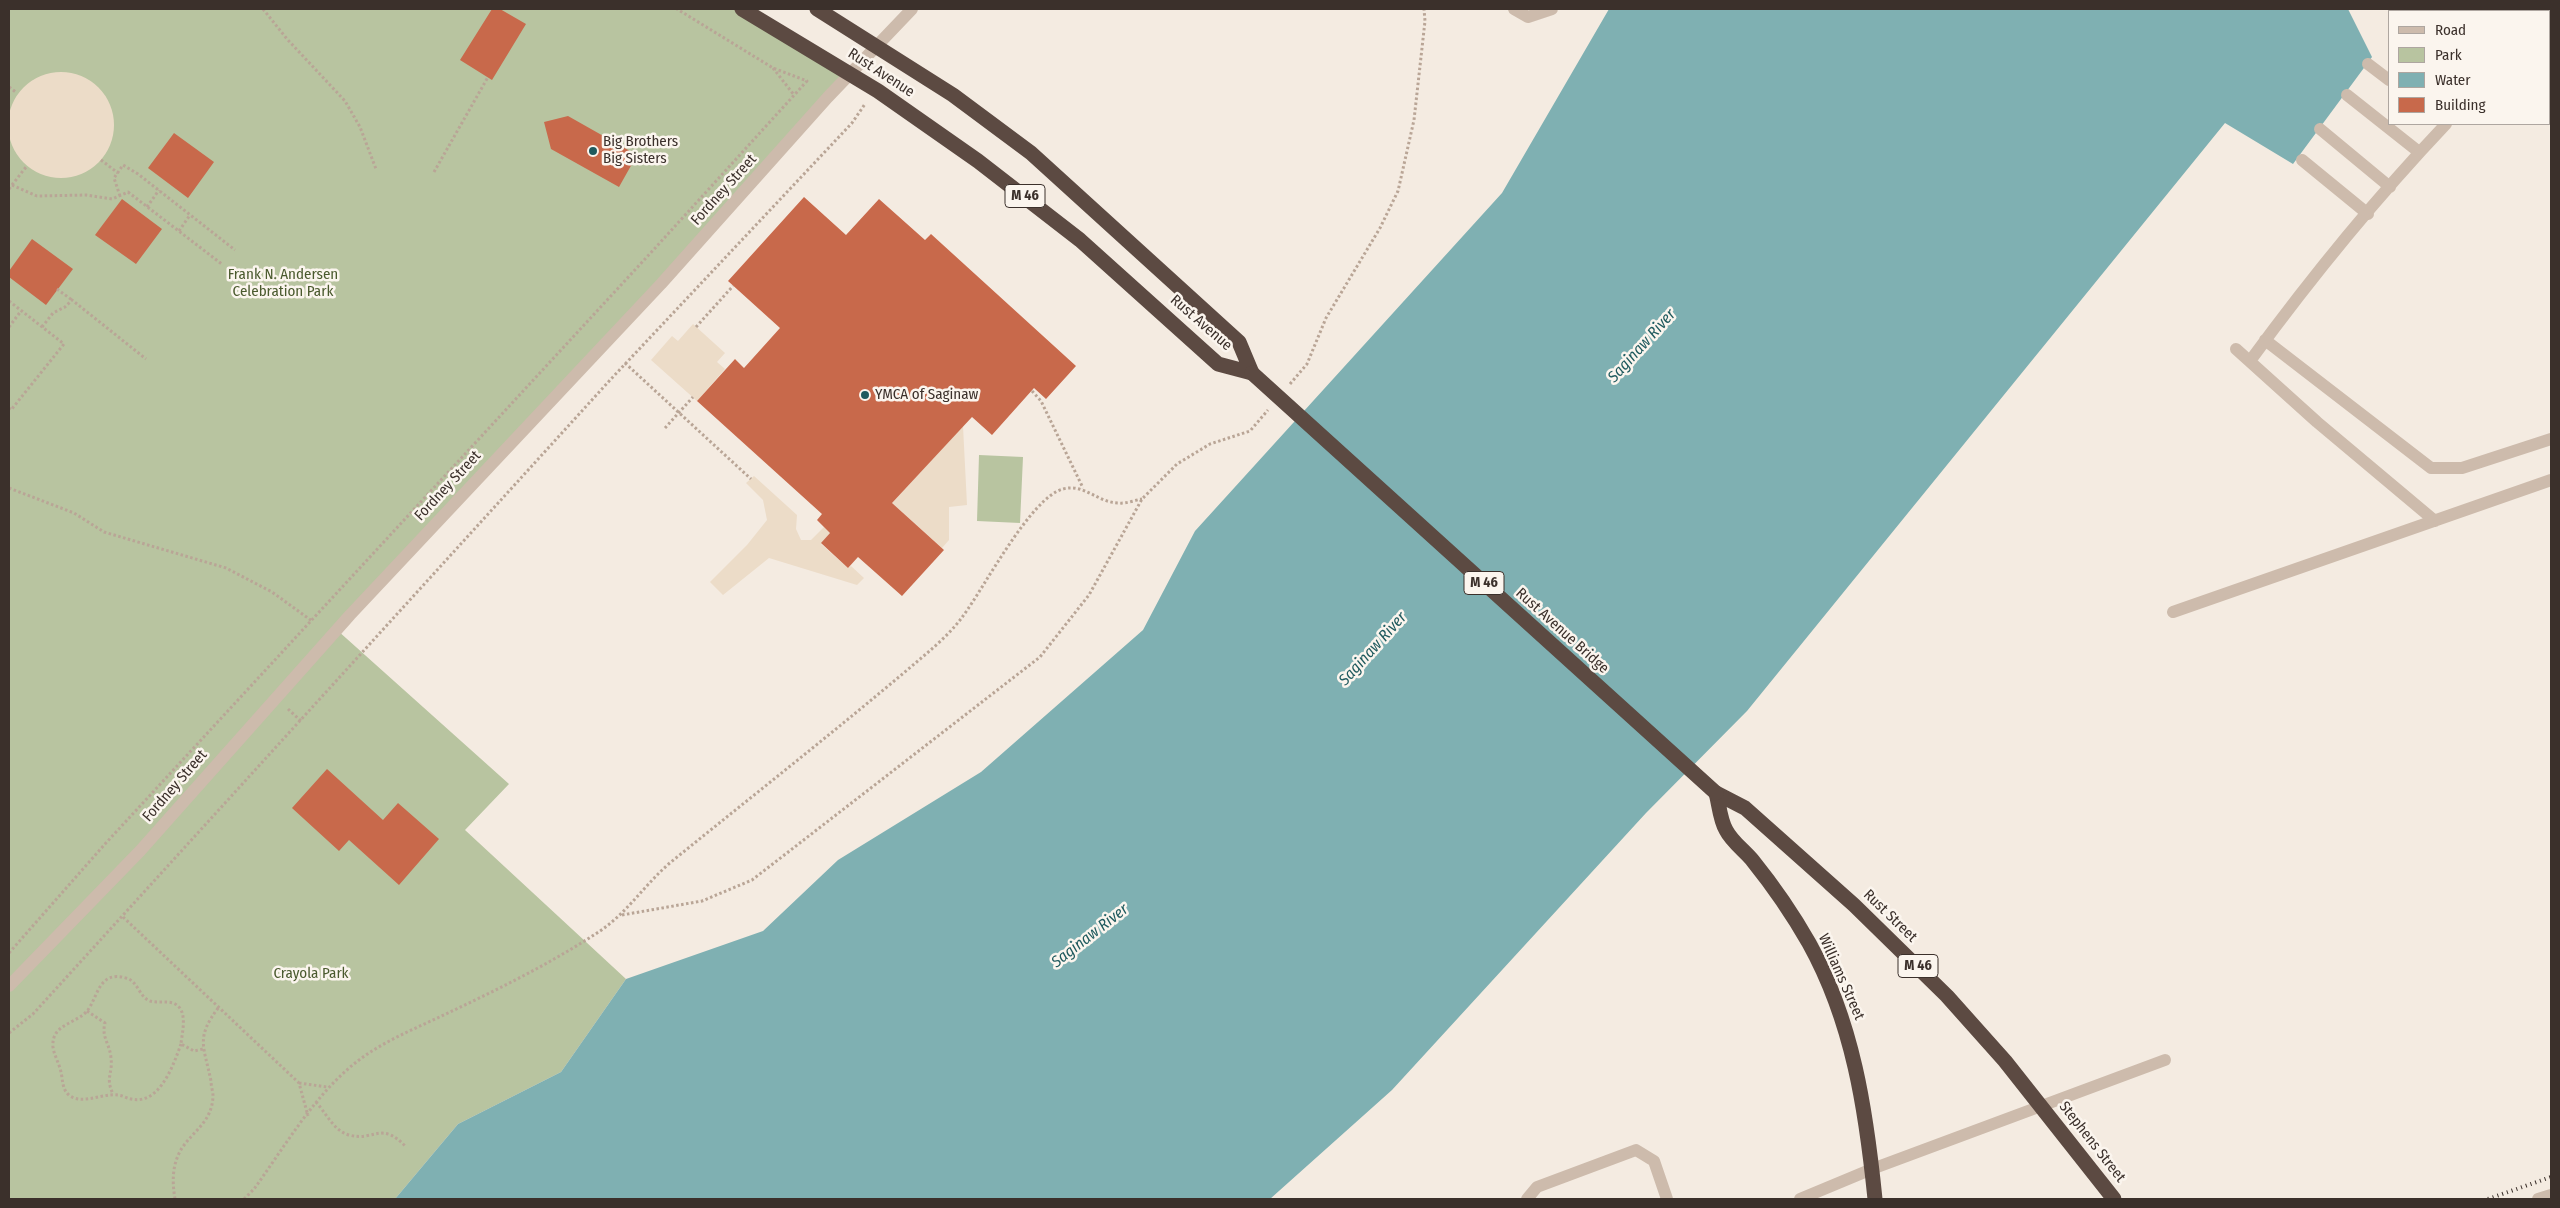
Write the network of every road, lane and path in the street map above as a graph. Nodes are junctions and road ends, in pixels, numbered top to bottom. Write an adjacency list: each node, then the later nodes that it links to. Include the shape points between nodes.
1 (263, 9): 26 (path, via 345,101 360,127)
2 (677, 9): 11 (path)
3 (742, 9): 12 (highway, Rust Avenue / M 46)
4 (817, 9): 9 (highway, Rust Avenue / M 46)
5 (912, 9): 9 (street, Fordney Street)
6 (1424, 9): 53 (path, via 1414,120 1398,191 1380,228 1326,318 1307,364)
7 (1514, 9): 8 (street, via 1528,17)
8 (1552, 9)
9 (878, 46): 12 (street, Fordney Street); 52 (highway, Rust Avenue / M 46, via 960,100 1058,176 1238,342)
10 (2368, 64): 14 (street)
11 (773, 68): 17 (path); 17 (path, via 807,81)
12 (851, 75): 52 (highway, Rust Avenue / M 46, via 928,125 1045,211 1218,364); 73 (street, Fordney Street, via 661,284 350,615 140,851)
13 (488, 77): 28 (path)
14 (2388, 79)
15 (9, 87): 16 (path)
16 (17, 93)
17 (794, 95): 68 (path)
18 (2346, 95): 22 (street)
19 (865, 104): 51 (path, via 845,130)
20 (2445, 125): 22 (street)
21 (2320, 129): 30 (street)
22 (2419, 152): 30 (street)
23 (101, 160): 27 (path)
24 (2302, 160): 34 (street)
25 (26, 167): 29 (path)
26 (376, 169)
27 (118, 172): 31 (path, via 123,166); 32 (path, via 114,178)
28 (434, 172)
29 (10, 187): 32 (path, via 37,196 86,195 112,199)
30 (2390, 187): 34 (street)
31 (159, 190): 33 (path); 35 (path)
32 (120, 196): 33 (path, via 128,192)
33 (147, 207): 36 (path)
34 (2368, 214): 47 (street)
35 (190, 215): 36 (path); 37 (path)
36 (179, 231): 38 (path)
37 (236, 250)
38 (223, 265)
39 (733, 286): 46 (path)
40 (57, 289): 41 (path)
41 (72, 300): 45 (path, via 53,313); 49 (path)
42 (9, 301): 43 (path)
43 (21, 311): 44 (path); 45 (path)
44 (9, 327)
45 (42, 327): 56 (path, via 64,344 11,410)
46 (696, 327)
47 (2265, 340): 50 (street); 60 (street, via 2432,468 2462,468)
48 (2236, 349): 50 (street)
49 (146, 359)
50 (2250, 361): 66 (street)
51 (625, 363): 58 (path); 71 (path)
52 (1252, 373): 69 (highway, Rust Avenue Bridge / M 46, bridge)
53 (1288, 386)
54 (1032, 391): 64 (path, via 1041,401)
55 (693, 397): 58 (path)
56 (9, 408)
57 (1269, 408): 65 (path, via 1250,431 1210,444 1177,464)
58 (679, 412): 59 (path); 61 (path)
59 (664, 428)
60 (2551, 440)
61 (751, 479)
62 (2551, 480): 66 (street)
63 (9, 488): 68 (path, via 74,513 104,532 226,568 272,592)
64 (1084, 489): 65 (path, via 1098,498 1119,504); 70 (path, via 1061,489 1047,499 1029,518 961,618 934,646 656,874)
65 (1142, 499): 70 (path, via 1089,594 1040,657 752,880 702,900)
66 (2435, 521): 67 (street)
67 (2173, 612)
68 (312, 620): 72 (path)
69 (1716, 793): 84 (highway, Rust Street / M 46, via 1746,808 1887,936 1947,996); 87 (highway, Williams Street, via 1726,830 1771,885 1826,977 1850,1040)
70 (622, 915): 81 (path, via 498,990 381,1045 350,1066)
71 (123, 917): 74 (path); 76 (path, via 33,1014)
72 (9, 953)
73 (9, 986)
74 (219, 1006): 78 (path, via 206,1024); 80 (path)
75 (87, 1010): 77 (path, via 102,983 126,978 145,998 173,1003 179,1008 184,1021); 82 (path, via 105,1023 103,1032 112,1061 107,1080); 82 (path, via 63,1026 54,1039 64,1088 72,1097 82,1099)
76 (9, 1033)
77 (181, 1044): 78 (path, via 194,1051); 82 (path, via 159,1090 135,1099)
78 (203, 1049): 89 (path, via 213,1096 200,1130 183,1146 176,1160 172,1181)
79 (2165, 1060): 84 (street)
80 (299, 1083): 81 (path); 85 (path)
81 (328, 1088): 83 (path)
82 (113, 1094)
83 (316, 1102): 85 (path); 86 (path, via 328,1114 335,1128 348,1135 365,1136 380,1132 396,1136)
84 (2042, 1107): 87 (street); 95 (highway, Stephens Street / M 46)
85 (308, 1116): 90 (path)
86 (406, 1146)
87 (1872, 1170): 93 (street); 94 (highway, Williams Street)
88 (2551, 1195): 96 (street)
89 (175, 1199)
90 (244, 1199)
91 (1527, 1199): 92 (street, via 1537,1187 1636,1150 1654,1161)
92 (1667, 1199)
93 (1800, 1199)
94 (1875, 1199)
95 (2114, 1199)
96 (2538, 1199)

